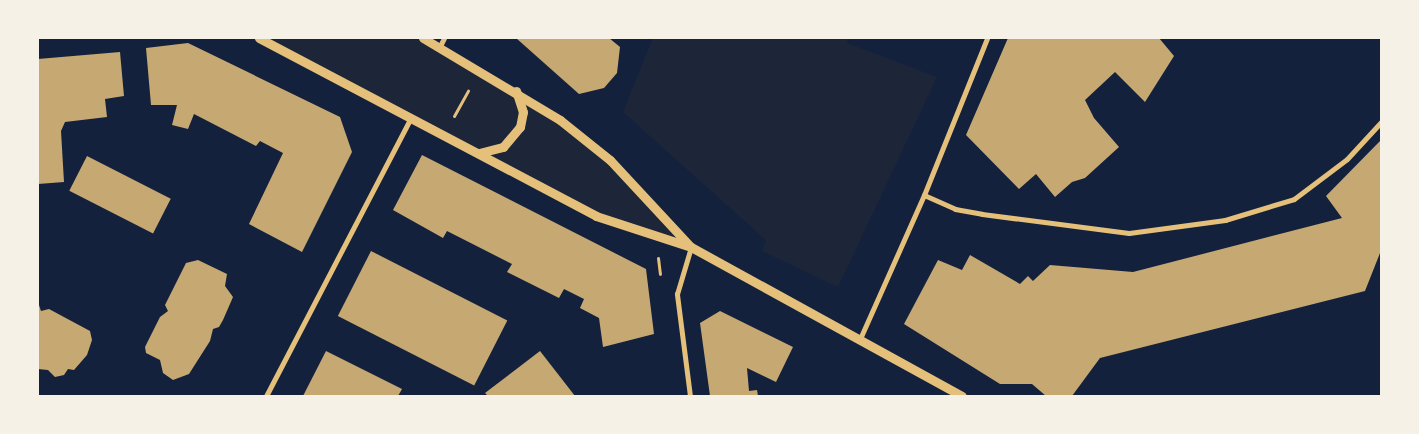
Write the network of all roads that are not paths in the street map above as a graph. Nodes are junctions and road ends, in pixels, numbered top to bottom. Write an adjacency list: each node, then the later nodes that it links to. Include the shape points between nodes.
1 (260, 38): 7 (street)
2 (423, 38): 5 (street)
3 (444, 38): 5 (street)
4 (987, 38): 10 (street)
5 (440, 46): 6 (street)
6 (516, 91): 9 (street, via 523,112 520,127 503,147); 11 (street, via 560,120 610,160)
7 (411, 116): 9 (street); 13 (street)
8 (1382, 121): 10 (street, via 1347,159 1294,199 1225,220 1129,234 955,209)
9 (479, 153): 11 (street, via 596,216)
10 (924, 195): 12 (street)
11 (691, 247): 12 (street); 14 (street, via 677,294)
12 (858, 341): 15 (street)
13 (266, 396)
14 (690, 396)
15 (962, 396)

